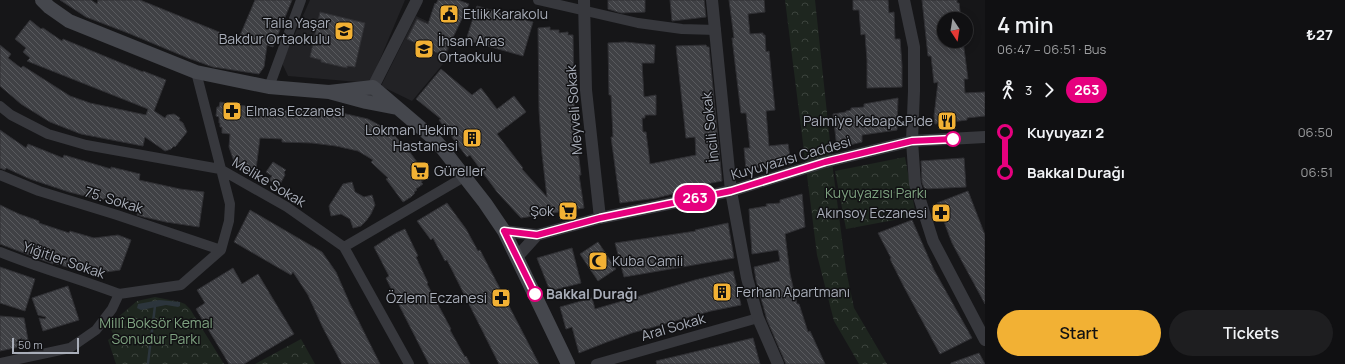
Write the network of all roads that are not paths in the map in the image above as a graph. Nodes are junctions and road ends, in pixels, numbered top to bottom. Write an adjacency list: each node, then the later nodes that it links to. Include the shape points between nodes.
1 (42, 0): 9 (main road, via 69,21)
2 (301, 0): 10 (street)
3 (417, 0): 11 (street)
4 (538, 0): 7 (street)
5 (712, 0): 8 (street, İncili Sokak)
6 (904, 0): 17 (street, via 914,48)
7 (584, 6): 8 (street, via 638,23 682,29); 22 (street, Meyveli Sokak, via 586,90)
8 (716, 30): 21 (street, İncili Sokak)
9 (196, 72): 10 (main road); 18 (street)
10 (269, 87): 12 (main road)
11 (373, 87): 12 (main road); 13 (street); 15 (main road)
12 (329, 92): 13 (main road)
13 (366, 102): 15 (main road)
14 (0, 106): 18 (street, Melike Sokak, via 11,115 48,134 86,145)
15 (397, 108): 20 (main road, via 434,139)
16 (985, 137): 17 (street, Kuyuyazısı Caddesi)
17 (912, 141): 21 (street, Kuyuyazısı Caddesi, via 825,162); 31 (street, via 915,184 933,241)
18 (220, 169): 25 (street, Melike Sokak, via 287,207); 26 (street, via 230,204 229,222)
19 (0, 175): 26 (street, 75. Sokak, via 39,191)
20 (464, 177): 23 (main road); 25 (street)
21 (731, 191): 22 (street, Kuyuyazısı Caddesi); 30 (street, İncili Sokak, via 747,278)
22 (600, 218): 24 (street, Kuyuyazısı Caddesi)
23 (504, 231): 24 (street); 28 (main road)
24 (537, 235): 28 (street)
25 (344, 247): 33 (street, Melike Sokak)
26 (221, 250): 29 (street, via 180,285)
27 (0, 252): 29 (street, Yiğitler Sokak)
28 (517, 257): 34 (main road)
29 (119, 294): 32 (street, via 112,309 96,330 70,348)
30 (758, 318): 35 (street, Aral Sokak); 36 (street, İncili Sokak)
31 (985, 340)
32 (0, 363)
33 (409, 364)
34 (568, 364)
35 (596, 364)
36 (778, 364)

